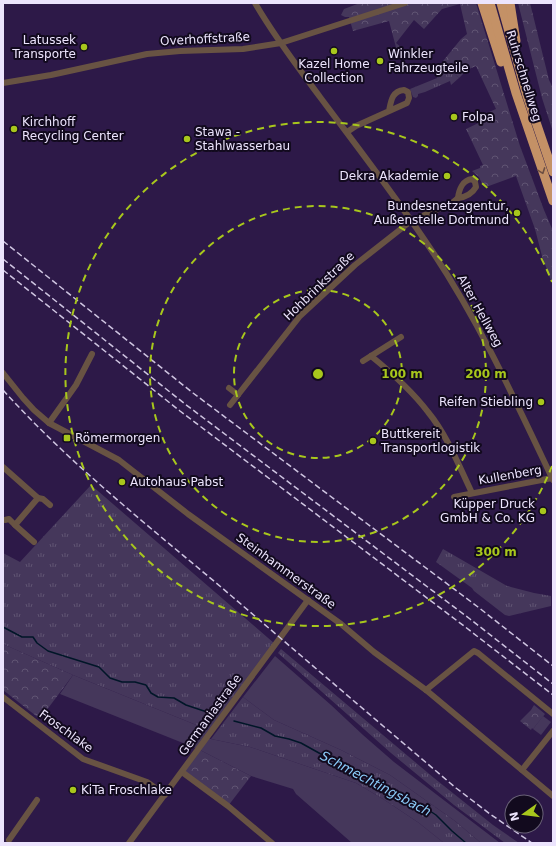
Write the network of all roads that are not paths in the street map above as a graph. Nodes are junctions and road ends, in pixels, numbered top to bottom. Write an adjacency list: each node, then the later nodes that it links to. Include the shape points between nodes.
1 (254, 3): 7 (street, Alter Hellweg)
2 (404, 3): 7 (street, Overhoffstraße)
3 (482, 3): 11 (highway, via 497,51)
4 (490, 3): 11 (highway, Ruhrschnellweg)
5 (501, 3): 8 (highway, Ruhrschnellweg)
6 (510, 3): 8 (highway)
7 (281, 43): 9 (street, Overhoffstraße, via 243,49 147,54); 12 (street, Alter Hellweg)
8 (523, 80): 13 (highway, Ruhrschnellweg)
9 (3, 83)
10 (389, 111): 12 (street)
11 (525, 120): 15 (highway, Ruhrschnellweg, one-way to 15)
12 (347, 132): 16 (street, Alter Hellweg)
13 (553, 172)
14 (458, 198): 16 (street)
15 (553, 201)
16 (411, 221): 23 (street, Hohbrinkstraße, via 361,260 300,316); 27 (street, Alter Hellweg, via 450,279 484,338)
17 (401, 337): 19 (street)
18 (92, 354): 25 (street, via 76,385)
19 (371, 356): 20 (street); 28 (street, Kullenberg, via 396,377 429,412)
20 (363, 361)
21 (3, 373): 25 (street, Steinhammerstraße, via 30,406)
22 (228, 388): 23 (street)
23 (238, 395): 24 (street, Hohbrinkstraße)
24 (230, 405)
25 (50, 423): 35 (street, Steinhammerstraße, via 119,460 188,514)
26 (3, 467): 30 (street)
27 (552, 479): 28 (street, Kullenberg)
28 (472, 493): 29 (street, Kullenberg)
29 (454, 497)
30 (38, 498): 31 (street); 33 (street)
31 (50, 505)
32 (5, 520): 33 (street, via 9,519)
33 (15, 525): 34 (street)
34 (34, 542)
35 (308, 600): 36 (street, Steinhammerstraße); 41 (street, Germaniastraße)
36 (426, 690): 38 (street, via 474,651); 40 (street, Steinhammerstraße)
37 (3, 697): 42 (street, Froschlake, via 83,759 147,782)
38 (553, 714)
39 (553, 732): 40 (street)
40 (522, 770): 43 (street, Steinhammerstraße)
41 (182, 772): 42 (street, Germaniastraße); 48 (street)
42 (165, 795): 47 (street, Germaniastraße)
43 (553, 796)
44 (37, 800): 46 (street)
45 (3, 836): 46 (street)
46 (10, 842)
47 (129, 843)
48 (272, 843)

